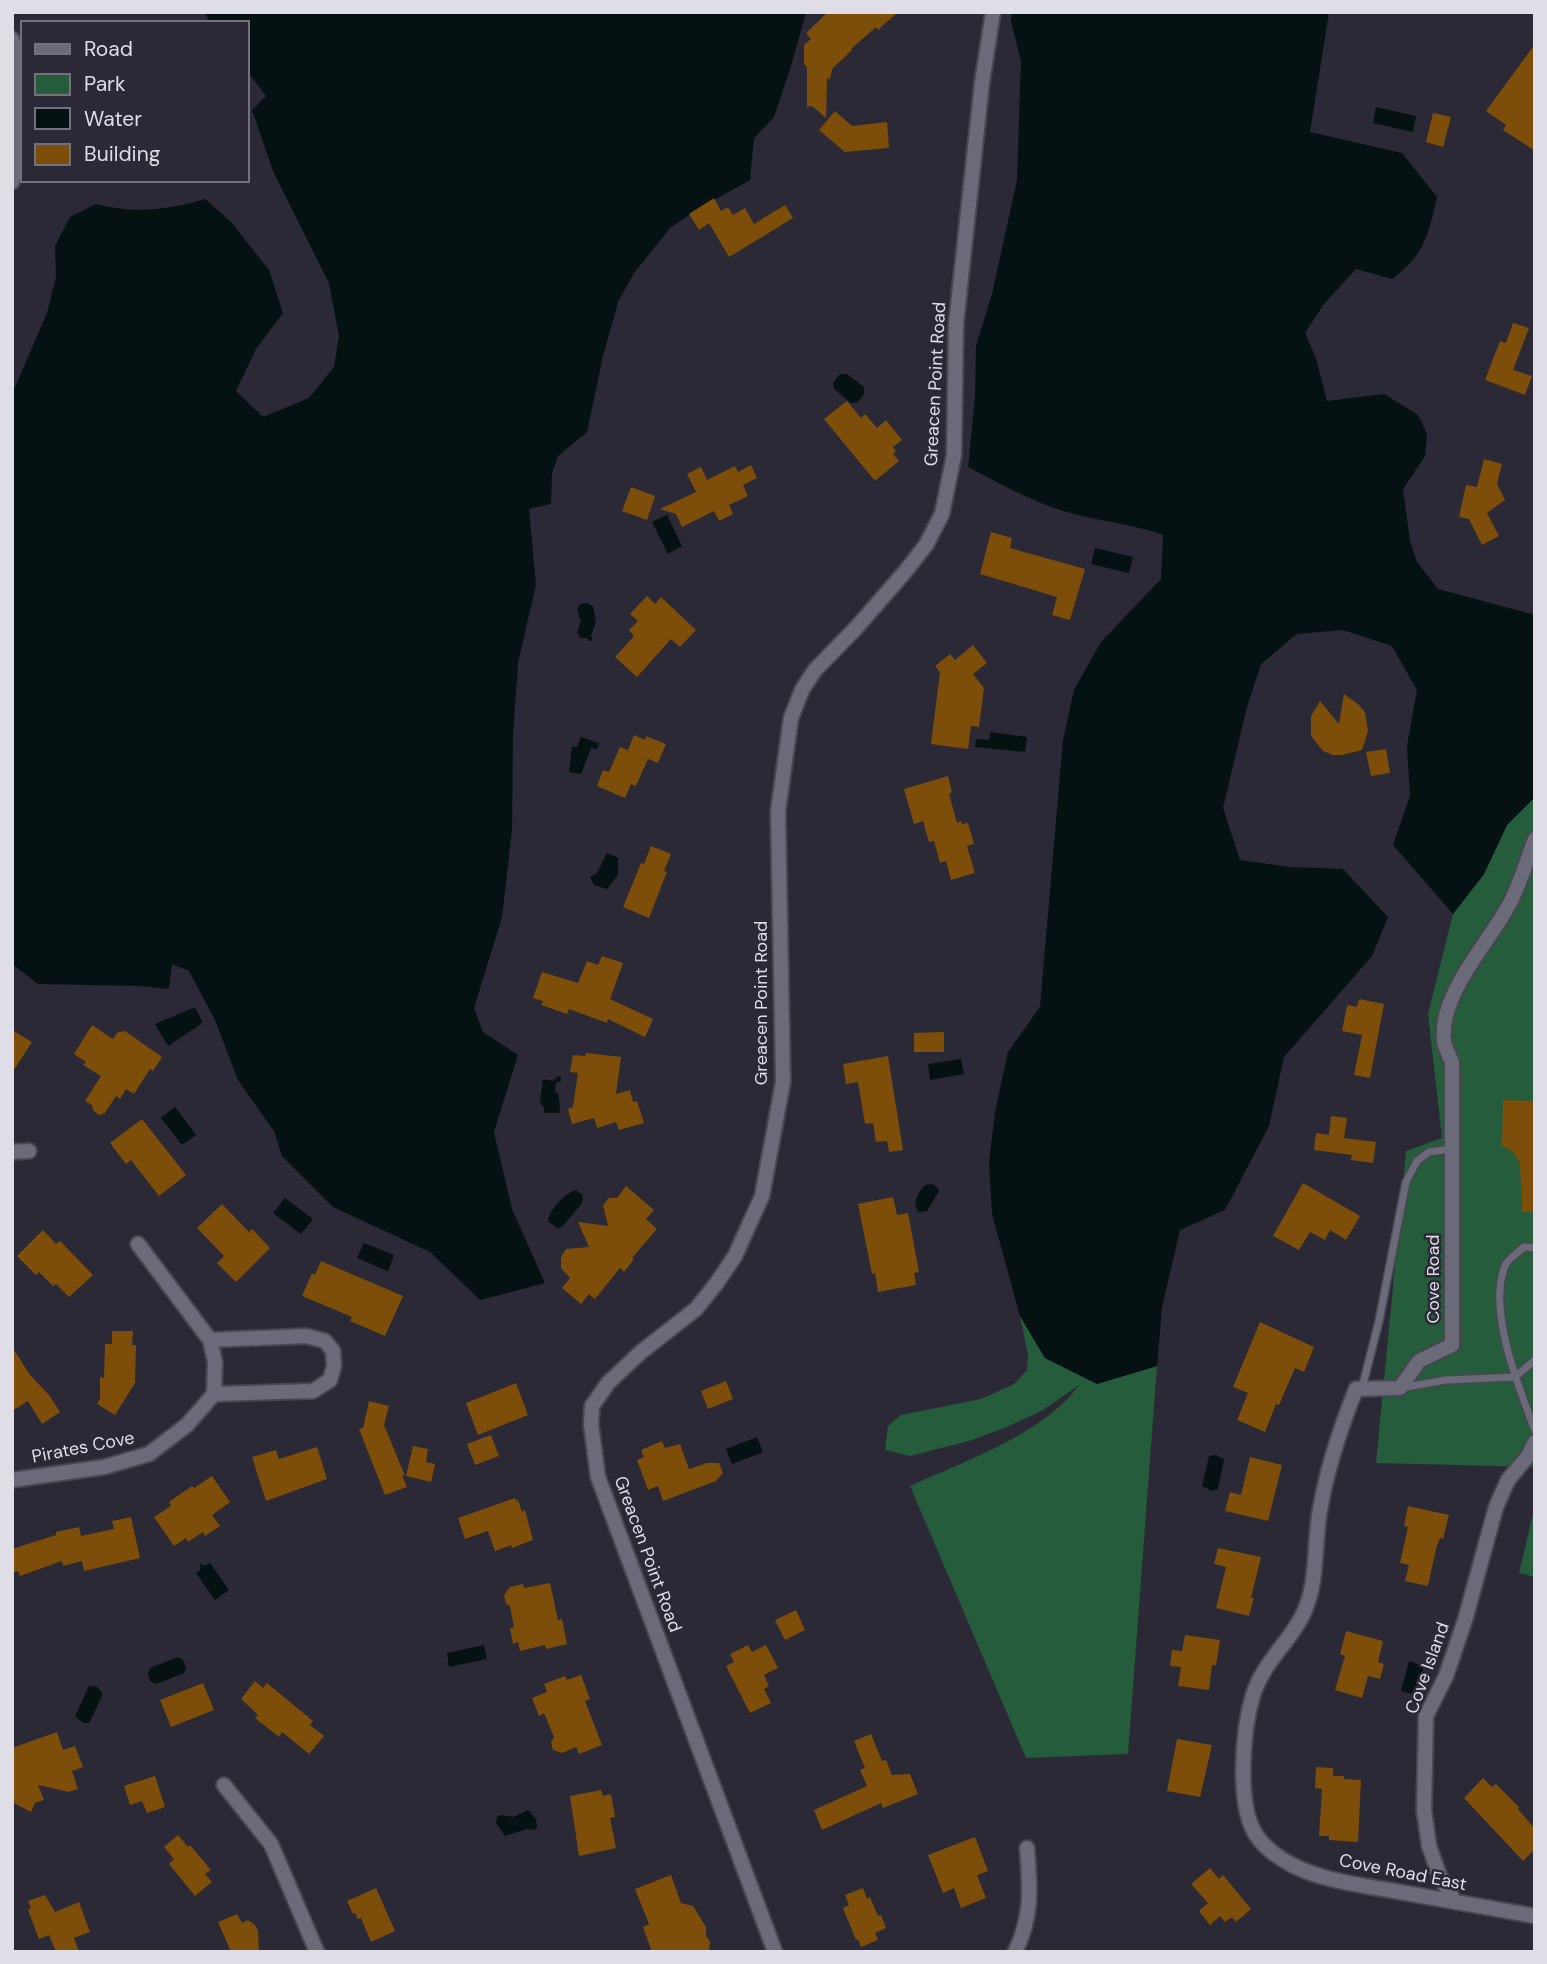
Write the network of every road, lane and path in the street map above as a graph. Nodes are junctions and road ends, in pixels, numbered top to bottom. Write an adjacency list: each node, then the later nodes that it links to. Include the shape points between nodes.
1 (993, 12): 24 (street, Greacen Point Road, via 956,324 954,455 942,514 904,573 815,670 791,718 778,811 783,1082 762,1196 735,1256 716,1284 695,1309 608,1383 592,1406 598,1477)
2 (12, 39): 3 (street, via 17,53 19,106)
3 (12, 182)
4 (1535, 839): 5 (street, Cove Road, via 1508,908 1450,1003 1444,1024 1444,1044 1452,1062)
5 (1451, 1149): 13 (street, Cove Road, via 1452,1345 1419,1361); 14 (lane, via 1429,1152 1417,1161 1406,1182)
6 (29, 1151): 7 (street)
7 (12, 1152)
8 (138, 1244): 10 (street)
9 (1535, 1248): 12 (lane, via 1524,1247 1505,1265 1499,1298)
10 (210, 1340): 15 (street); 15 (street, via 306,1336 325,1340 333,1352 330,1380 313,1391)
11 (1535, 1360): 12 (lane)
12 (1515, 1377): 13 (lane, via 1446,1380); 16 (lane)
13 (1400, 1388): 14 (street)
14 (1362, 1389): 21 (street, Cove Road East, via 1356,1389 1333,1447 1305,1611 1261,1672 1252,1697 1242,1785 1256,1835 1292,1865 1345,1882)
15 (214, 1394): 18 (street, Pirates Cove, via 187,1425 149,1454 104,1467)
16 (1535, 1430)
17 (1532, 1449): 21 (street, Cove Island, via 1508,1480 1496,1507 1446,1676 1426,1716 1424,1810 1429,1846)
18 (12, 1480)
19 (224, 1785): 23 (street, via 271,1844)
20 (1027, 1848): 25 (street, via 1031,1899 1025,1931)
21 (1455, 1902): 22 (street, Cove Road East)
22 (1535, 1916)
23 (317, 1952)
24 (775, 1952)
25 (1015, 1952)

